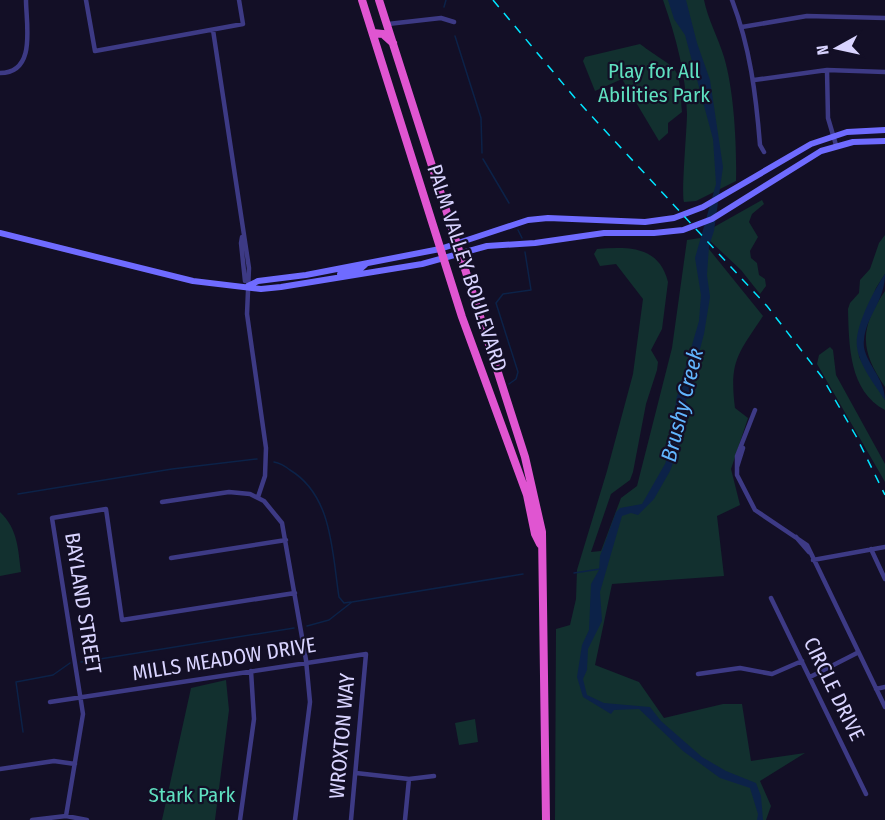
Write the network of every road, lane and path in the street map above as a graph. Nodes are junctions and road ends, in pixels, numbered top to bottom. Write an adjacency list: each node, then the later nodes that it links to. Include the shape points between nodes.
1 (26, 0): 17 (street, via 25,58 15,70)
2 (86, 0): 12 (street, via 95,51)
3 (239, 0): 12 (street, via 243,24)
4 (362, 0): 7 (highway, PALM VALLEY BOULEVARD)
5 (380, 0): 10 (highway, PALM VALLEY BOULEVARD)
6 (732, 0): 11 (street)
7 (367, 13): 10 (highway, via 378,24); 13 (highway, PALM VALLEY BOULEVARD)
8 (885, 18): 11 (street, via 807,16)
9 (454, 22): 10 (street, via 441,18)
10 (388, 24): 14 (highway, PALM VALLEY BOULEVARD)
11 (742, 27): 18 (street)
12 (213, 30): 31 (street, via 243,237)
13 (373, 33): 14 (highway, via 383,34); 26 (highway, PALM VALLEY BOULEVARD)
14 (394, 45): 25 (highway, PALM VALLEY BOULEVARD)
15 (827, 70): 16 (street); 18 (street); 20 (street)
16 (885, 72)
17 (0, 73)
18 (754, 80): 23 (street)
19 (885, 130): 20 (main road)
20 (832, 135): 22 (street); 25 (main road, via 681,216 645,222 528,220)
21 (885, 141): 22 (main road)
22 (836, 145): 27 (main road, via 703,223 674,231 600,233 487,246)
23 (764, 152)
24 (0, 233): 31 (main road, via 193,281)
25 (456, 245): 26 (main road); 27 (highway, PALM VALLEY BOULEVARD)
26 (440, 249): 28 (highway, PALM VALLEY BOULEVARD); 29 (main road)
27 (459, 254): 28 (main road); 34 (highway, PALM VALLEY BOULEVARD)
28 (443, 259): 30 (main road); 32 (highway, PALM VALLEY BOULEVARD)
29 (366, 264): 30 (main road, via 358,271); 31 (main road, via 258,281)
30 (317, 281): 31 (main road, via 261,289)
31 (246, 287): 35 (street, via 266,448 265,476)
32 (486, 387): 34 (highway, via 491,389 506,429); 38 (highway, PALM VALLEY BOULEVARD, via 527,495)
33 (755, 410): 42 (street, via 737,475 753,508 807,545)
34 (517, 434): 38 (highway, PALM VALLEY BOULEVARD, via 539,514)
35 (258, 497): 36 (street, via 229,492); 37 (street, via 279,517)
36 (162, 502)
37 (286, 540): 41 (street); 44 (street)
38 (541, 546): 72 (highway, PALM VALLEY BOULEVARD)
39 (885, 547): 40 (street)
40 (871, 549): 42 (street); 43 (street)
41 (171, 558)
42 (813, 560): 46 (street)
43 (885, 579)
44 (295, 593): 49 (street); 55 (street, BAYLAND STREET, via 122,620 106,509 52,518)
45 (771, 598): 48 (street, CIRCLE DRIVE)
46 (857, 653): 52 (street); 54 (street)
47 (366, 654): 49 (street, MILLS MEADOW DRIVE); 60 (street, WROXTON WAY)
48 (802, 661): 51 (street, via 772,674 740,668); 52 (street, CIRCLE DRIVE)
49 (306, 663): 50 (street, MILLS MEADOW DRIVE); 69 (street, via 309,717)
50 (251, 671): 55 (street, MILLS MEADOW DRIVE); 68 (street, via 254,720)
51 (698, 674)
52 (810, 677): 63 (street, CIRCLE DRIVE)
53 (885, 687): 54 (street)
54 (876, 689): 57 (street)
55 (81, 698): 56 (street, MILLS MEADOW DRIVE); 58 (street, BAYLAND STREET, via 82,730)
56 (50, 702)
57 (885, 707)
58 (75, 764): 59 (street, via 54,761); 64 (street, BAYLAND STREET)
59 (0, 770)
60 (356, 773): 62 (street); 70 (street, WROXTON WAY)
61 (434, 776): 62 (street)
62 (409, 779): 71 (street)
63 (867, 794)
64 (66, 816): 65 (street); 67 (street)
65 (40, 819): 66 (street)
66 (33, 820)
67 (87, 820)
68 (240, 820)
69 (295, 820)
70 (351, 820)
71 (405, 820)
72 (546, 820)

